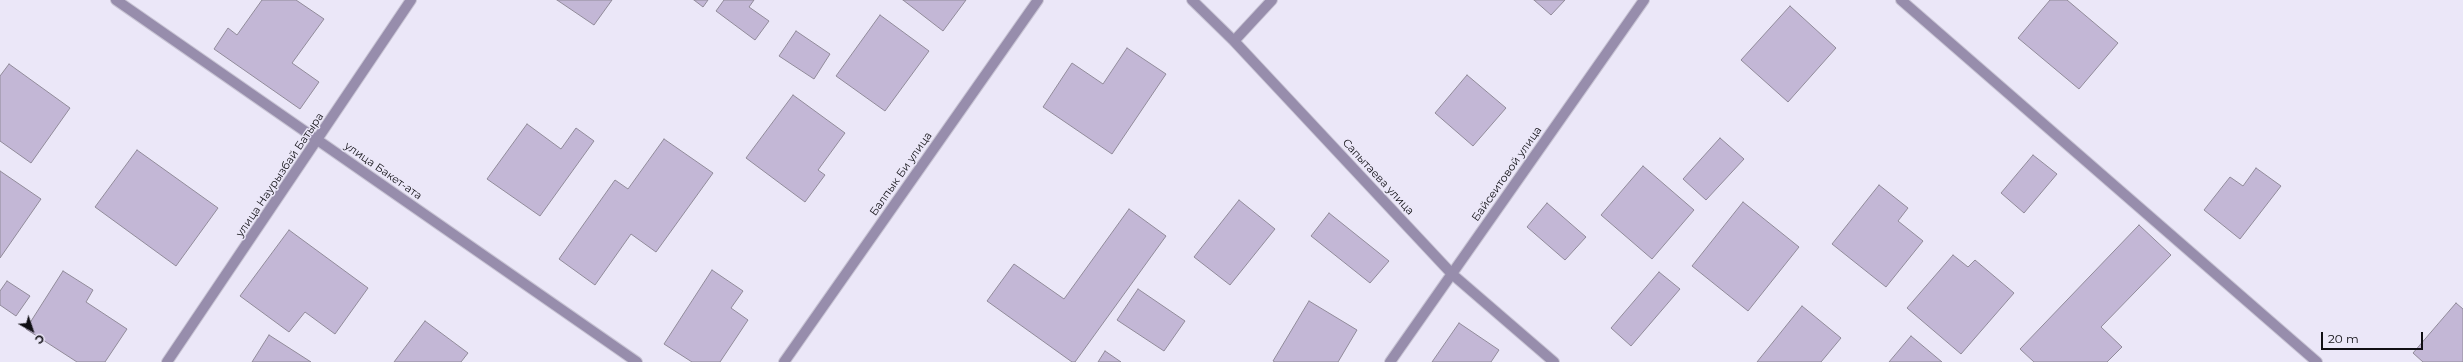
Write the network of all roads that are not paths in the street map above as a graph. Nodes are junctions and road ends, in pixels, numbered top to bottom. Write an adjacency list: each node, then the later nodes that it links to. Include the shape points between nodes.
1 (116, 0): 9 (street, улица Бакет-ата)
2 (412, 0): 9 (street, улица Наурызбай Батыра)
3 (1038, 0): 13 (street, Балпык Би улица)
4 (1192, 0): 8 (street, Сапытаева улица)
5 (1272, 0): 8 (street)
6 (1644, 0): 10 (street, Байсеитовой улица)
7 (1901, 0): 16 (street)
8 (1234, 41): 10 (street, Сапытаева улица)
9 (318, 140): 11 (street, улица Наурызбай Батыра); 12 (street, улица Бакет-ата)
10 (1452, 274): 14 (street, Байсеитовой улица); 15 (street, Сапытаева улица)
11 (167, 362)
12 (637, 362)
13 (784, 362)
14 (1390, 362)
15 (1554, 362)
16 (2317, 362)

